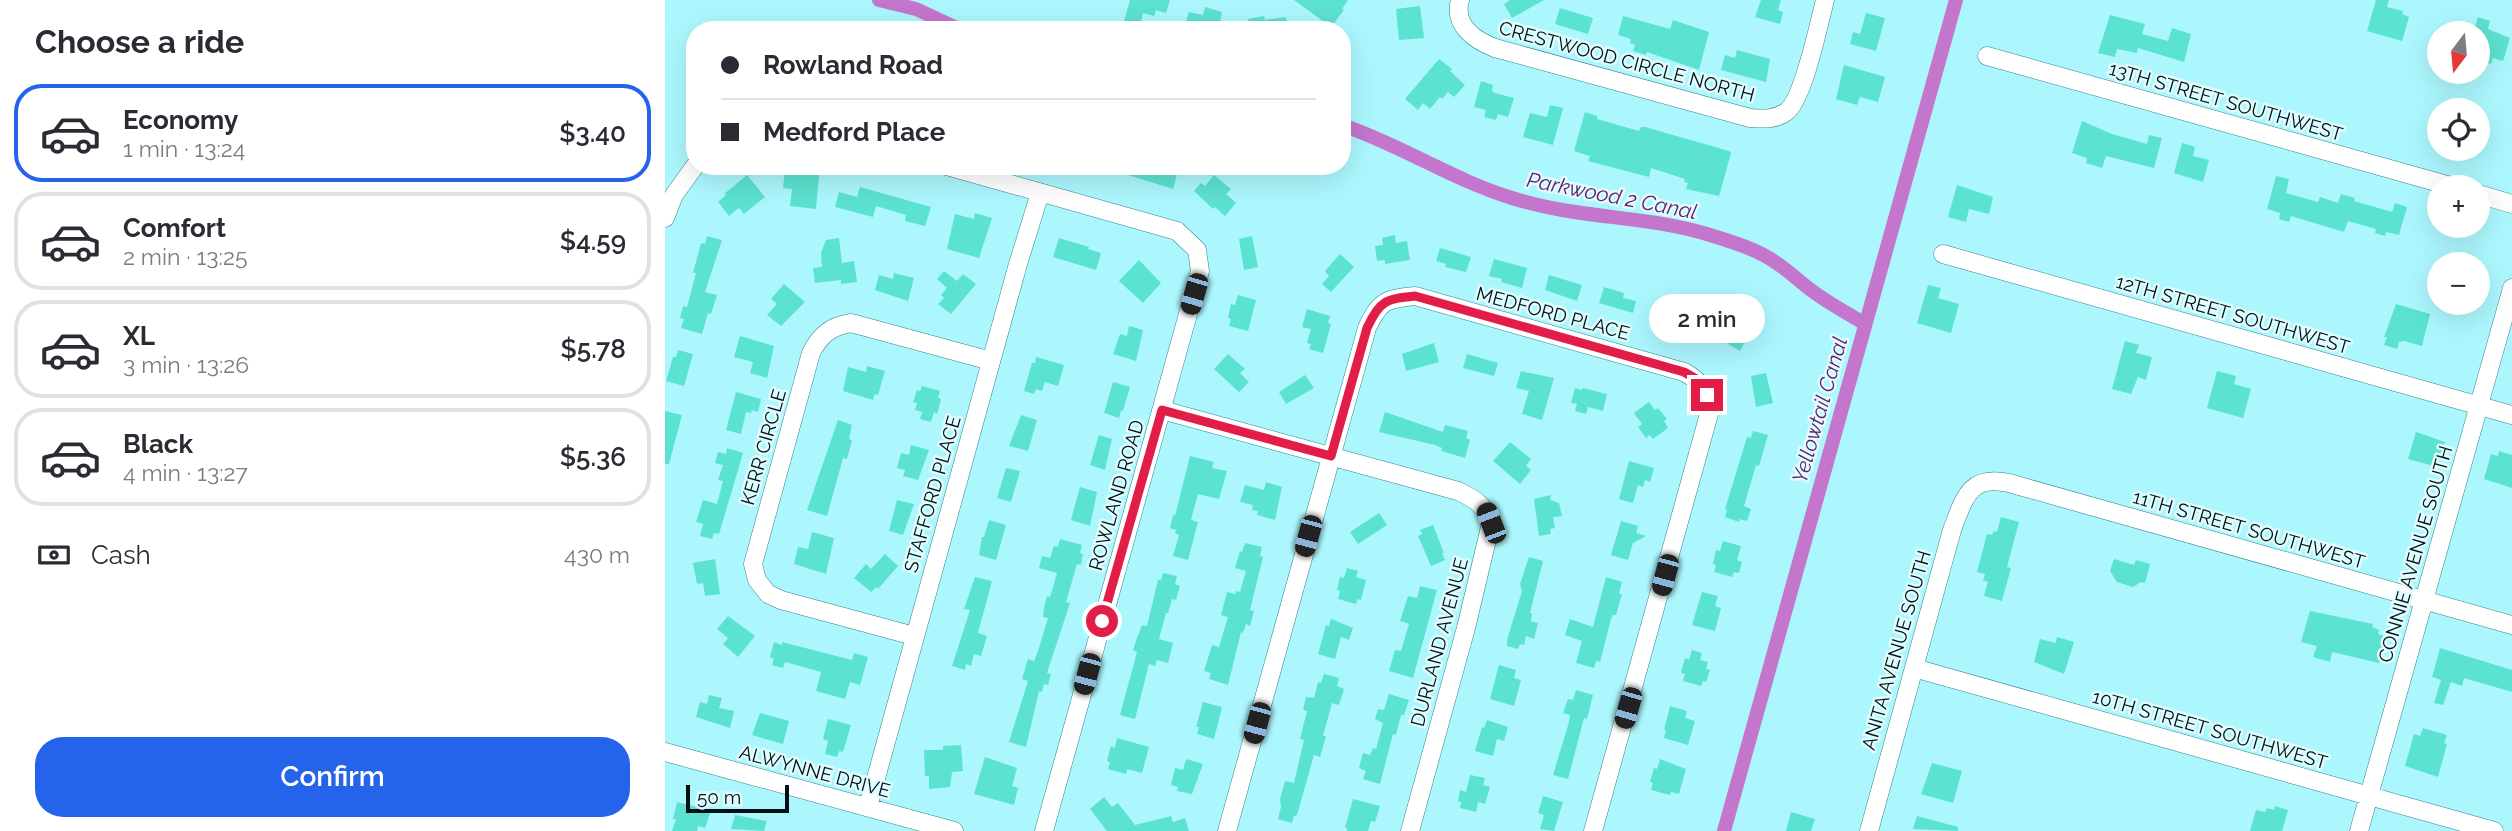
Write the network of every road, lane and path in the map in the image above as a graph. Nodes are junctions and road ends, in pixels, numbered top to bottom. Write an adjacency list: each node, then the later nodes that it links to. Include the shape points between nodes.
1 (1460, 0): 2 (street, CRESTWOOD CIRCLE NORTH, via 1461,24 1479,42 1770,120 1788,111 1799,94)
2 (1825, 0)
3 (1987, 56): 6 (street, 13TH STREET SOUTHWEST)
4 (688, 175): 10 (street)
5 (978, 175): 7 (street)
6 (2427, 180)
7 (1040, 193): 13 (street, STAFFORD PLACE); 15 (street, ROWLAND ROAD, via 1177,231 1197,250 1200,271)
8 (2490, 198): 9 (street)
9 (2512, 204)
10 (665, 218)
11 (1943, 254): 14 (street, 12TH STREET SOUTHWEST)
12 (2512, 288): 14 (street, CONNIE AVENUE SOUTH)
13 (991, 360): 21 (street, STAFFORD PLACE); 21 (street, KERR CIRCLE, via 851,323 836,326 818,339 811,353 786,442 753,564 757,580 768,594 781,600)
14 (2479, 406): 16 (street, 12TH STREET SOUTHWEST); 19 (street, CONNIE AVENUE SOUTH)
15 (1162, 410): 17 (street, DURLAND AVENUE); 27 (street, ROWLAND ROAD)
16 (2512, 415)
17 (1331, 456): 28 (street); 29 (street, DURLAND AVENUE, via 1458,491 1486,509 1491,523); 30 (street, MEDFORD PLACE, via 1367,328 1375,310 1388,299 1415,296 1684,372 1698,380 1707,395 1709,414)
18 (1974, 486): 19 (street, 11TH STREET SOUTHWEST, via 1994,480 2009,483); 22 (street, ANITA AVENUE SOUTH, via 1964,498 1952,530)
19 (2423, 601): 20 (street, 11TH STREET SOUTHWEST); 24 (street, CONNIE AVENUE SOUTH)
20 (2512, 625)
21 (914, 636): 25 (street, STAFFORD PLACE)
22 (1914, 668): 24 (street, 10TH STREET SOUTHWEST); 31 (street, ANITA AVENUE SOUTH)
23 (665, 752): 25 (street, ALWYNNE DRIVE)
24 (2369, 796): 32 (street, CONNIE AVENUE SOUTH); 33 (street, 10TH STREET SOUTHWEST)
25 (868, 807): 26 (street, ALWYNNE DRIVE)
26 (954, 831)
27 (1044, 831)
28 (1227, 831)
29 (1410, 831)
30 (1593, 831)
31 (1869, 831)
32 (2359, 831)
33 (2494, 831)

